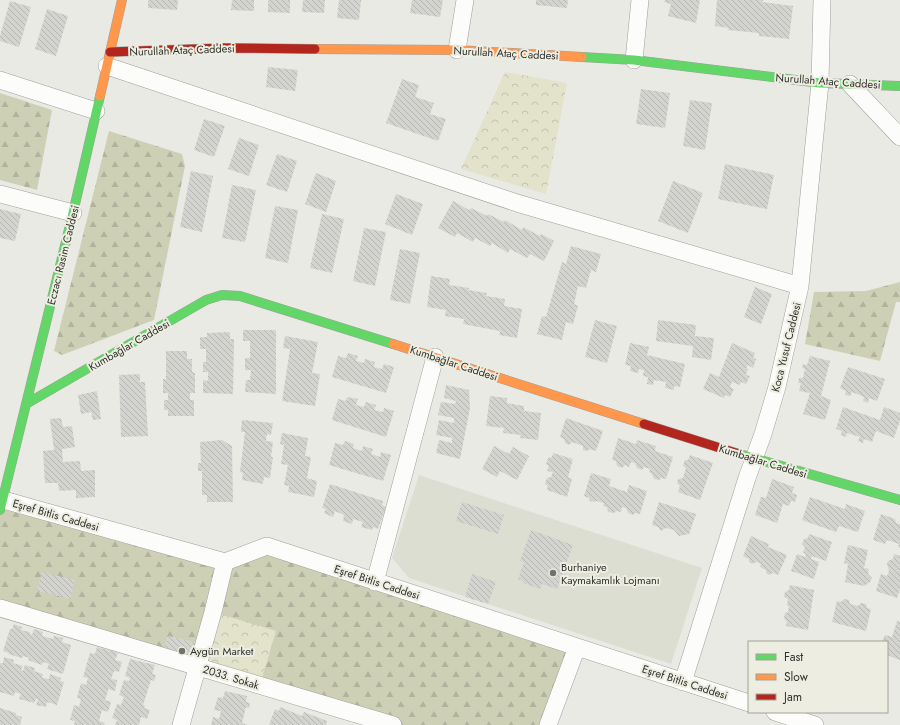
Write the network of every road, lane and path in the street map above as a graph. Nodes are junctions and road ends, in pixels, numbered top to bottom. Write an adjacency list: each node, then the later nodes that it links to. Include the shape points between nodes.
1 (122, 0): 6 (main road, Eczacı Rasim Caddesi)
2 (465, 0): 5 (street)
3 (640, 0): 7 (street)
4 (822, 0): 9 (street, Koca Yusuf Caddesi)
5 (457, 50): 6 (main road, Nurullah Ataç Caddesi, via 224,48); 7 (main road, Nurullah Ataç Caddesi)
6 (108, 59): 12 (main road, Eczacı Rasim Caddesi); 16 (street, via 517,203)
7 (634, 60): 9 (main road, Nurullah Ataç Caddesi)
8 (0, 80): 12 (street)
9 (820, 83): 10 (main road, Nurullah Ataç Caddesi); 16 (street, Koca Yusuf Caddesi)
10 (850, 84): 11 (main road, Nurullah Ataç Caddesi); 13 (street)
11 (900, 86)
12 (96, 111): 15 (main road, Eczacı Rasim Caddesi)
13 (900, 138)
14 (0, 194): 15 (street)
15 (73, 213): 18 (main road, Eczacı Rasim Caddesi)
16 (800, 286): 19 (street, Koca Yusuf Caddesi, via 777,387)
17 (435, 357): 18 (main road, Kumbağlar Caddesi, via 240,296 222,295 206,300); 19 (main road, Kumbağlar Caddesi); 23 (street)
18 (26, 404): 21 (main road, Eczacı Rasim Caddesi)
19 (754, 459): 20 (main road, Kumbağlar Caddesi); 27 (street, Koca Yusuf Caddesi)
20 (900, 500)
21 (1, 503): 22 (street, Eşref Bitlis Caddesi)
22 (225, 562): 23 (street, Eşref Bitlis Caddesi, via 267,546); 26 (street)
23 (375, 582): 25 (street, Eşref Bitlis Caddesi)
24 (0, 608): 26 (street, 2033. Sokak)
25 (577, 647): 27 (street, Eşref Bitlis Caddesi); 33 (street)
26 (197, 667): 30 (street, 2033. Sokak); 31 (street)
27 (683, 682): 28 (street, Eşref Bitlis Caddesi)
28 (748, 704)
29 (778, 713): 34 (street)
30 (370, 722): 32 (street, 2033. Sokak)
31 (181, 725)
32 (393, 725)
33 (548, 725)
34 (815, 725)

